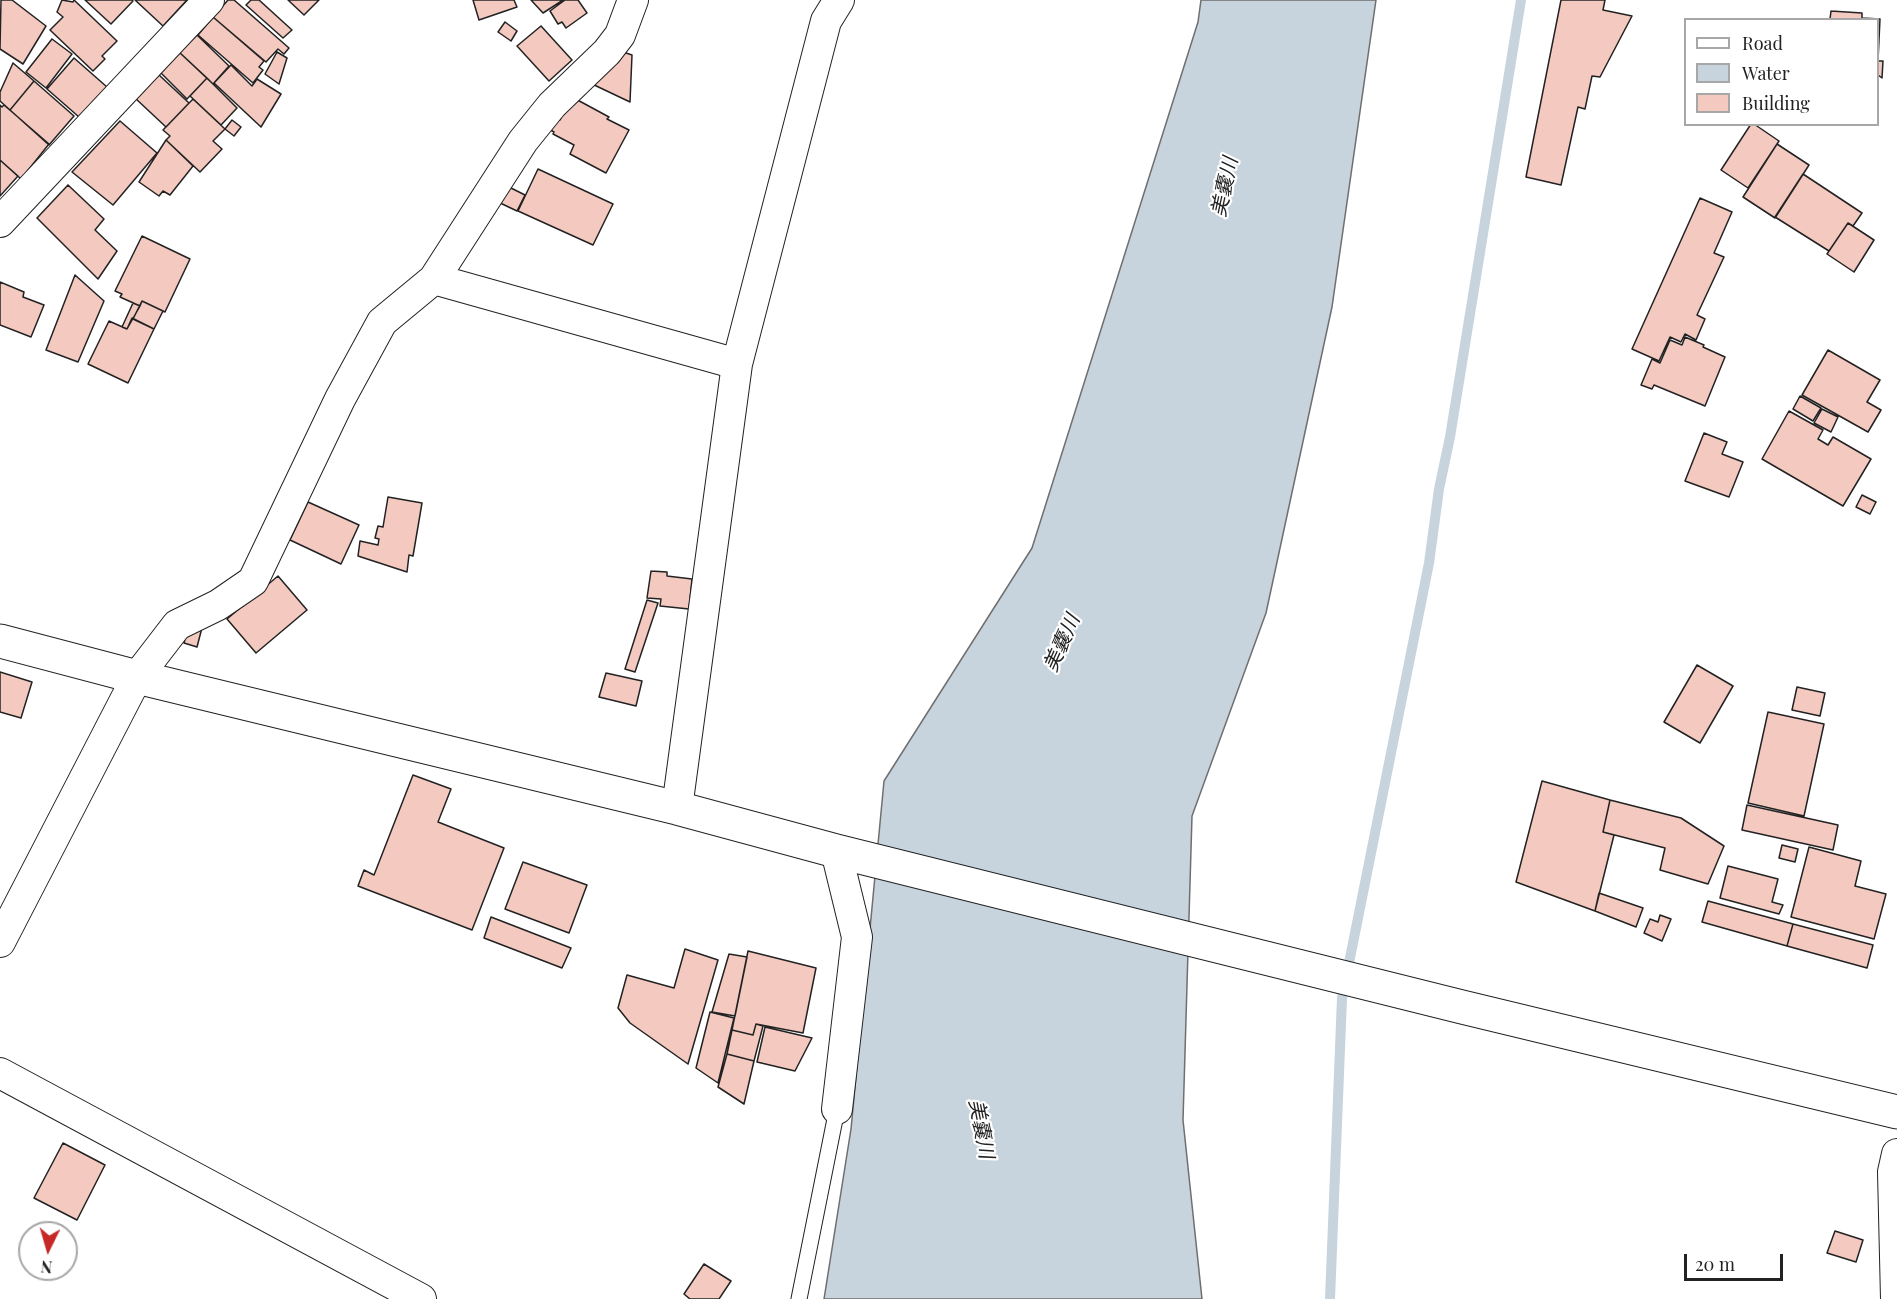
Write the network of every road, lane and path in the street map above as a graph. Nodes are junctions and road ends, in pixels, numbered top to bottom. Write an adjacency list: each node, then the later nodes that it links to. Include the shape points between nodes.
1 (209, 0): 4 (street)
2 (633, 0): 5 (street, via 620,35 523,141)
3 (839, 0): 6 (street, via 826,21)
4 (0, 222)
5 (434, 279): 6 (street); 8 (street, via 382,322 340,399 253,581 218,605 177,625)
6 (737, 364): 9 (street)
7 (0, 641): 8 (street)
8 (137, 677): 9 (street); 11 (street)
9 (677, 808): 10 (street)
10 (836, 851): 13 (street, via 857,937); 14 (street)
11 (0, 942)
12 (0, 1073): 16 (street)
13 (837, 1109): 17 (lane)
14 (1897, 1112)
15 (1897, 1154): 18 (street, via 1893,1172)
16 (421, 1299)
17 (799, 1299)
18 (1896, 1299)

